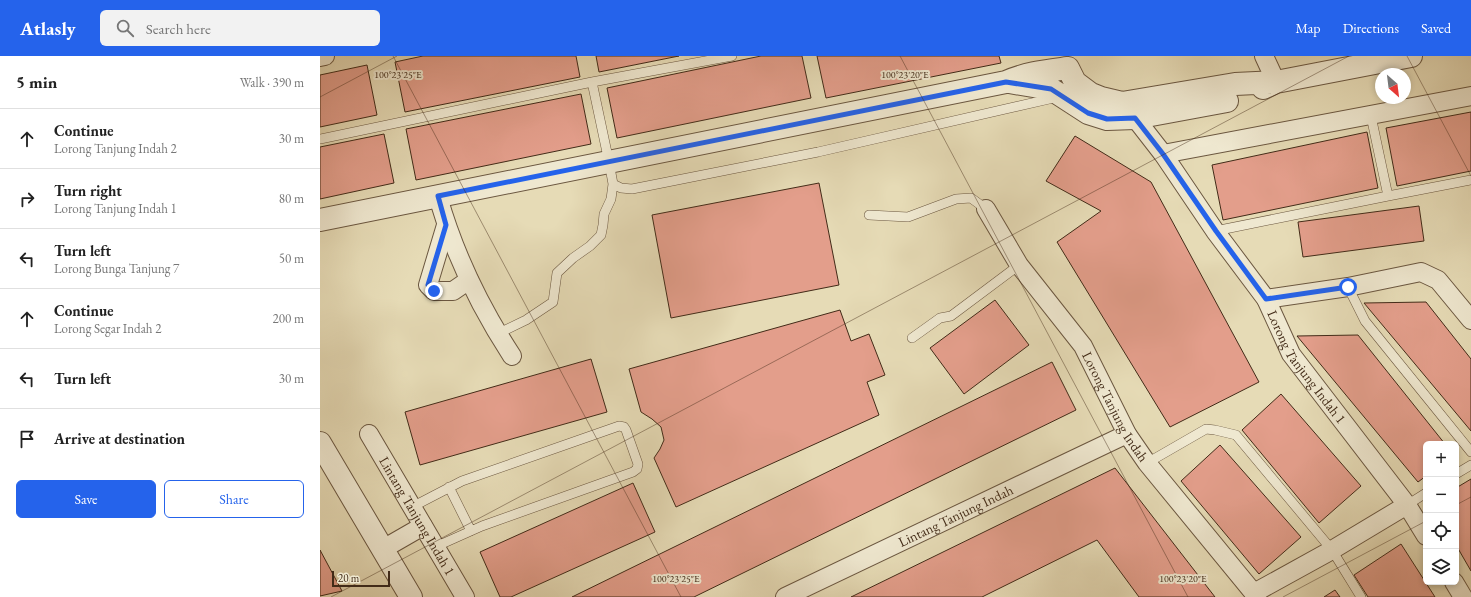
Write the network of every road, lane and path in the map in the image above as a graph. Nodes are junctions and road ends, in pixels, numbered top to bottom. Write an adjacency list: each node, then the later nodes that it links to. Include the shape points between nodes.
1 (325, 56): 5 (street)
2 (732, 56): 8 (lane)
3 (1264, 56): 10 (street)
4 (1411, 56): 6 (street)
5 (320, 57)
6 (1365, 61): 10 (street)
7 (1066, 62): 9 (street); 10 (street, via 1075,82 1091,94 1122,103 1235,84)
8 (592, 82): 15 (lane); 17 (lane)
9 (1006, 82): 11 (street, via 1051,89); 17 (street)
10 (1276, 82): 14 (street, via 1234,99)
11 (1063, 96): 14 (street, via 1088,113 1107,119); 19 (lane, via 818,152 632,189)
12 (1471, 96): 13 (street)
13 (1371, 116): 16 (street); 21 (lane)
14 (1135, 118): 16 (street, Lorong Tanjung Indah 1)
15 (320, 139)
16 (1163, 154): 26 (street, Lorong Tanjung Indah 1)
17 (610, 162): 19 (lane); 20 (street)
18 (1471, 180): 21 (lane)
19 (613, 184): 32 (lane, via 601,235 557,273 553,302)
20 (438, 196): 24 (street); 25 (street)
21 (1388, 196): 26 (lane)
22 (986, 209): 23 (lane, via 971,198 956,199 908,217); 27 (street, Lorong Tanjung Indah)
23 (869, 215)
24 (320, 220)
25 (446, 225): 28 (street); 28 (street, via 428,285 434,291 453,291)
26 (1216, 231): 30 (street, Lorong Tanjung Indah 1)
27 (1019, 264): 33 (lane, via 951,316 940,318); 36 (street, Lorong Tanjung Indah, via 1083,346)
28 (469, 280): 32 (street)
29 (1348, 287): 30 (street); 31 (street, via 1420,272 1438,280); 38 (lane, via 1365,321)
30 (1266, 299): 44 (street, Lorong Tanjung Indah 1, via 1291,354)
31 (1471, 320)
32 (498, 334): 34 (street)
33 (912, 338)
34 (512, 356)
35 (369, 434): 45 (street, Lintang Tanjung Indah 1)
36 (1127, 434): 39 (street, Lorong Tanjung Indah); 56 (street, Lintang Tanjung Indah)
37 (320, 443): 50 (street)
38 (1471, 452)
39 (1147, 463): 51 (lane, via 1206,430 1236,435); 53 (street, Lorong Tanjung Indah)
40 (1471, 465): 41 (lane)
41 (1459, 472)
42 (449, 486): 45 (lane); 47 (lane); 47 (lane, via 619,426 626,430 638,464 637,469)
43 (1423, 495): 44 (lane)
44 (1407, 505): 48 (street, Lorong Tanjung Indah 1); 51 (street)
45 (412, 507): 46 (street, Lintang Tanjung Indah 1)
46 (423, 526): 49 (street, Lintang Tanjung Indah 1); 50 (street)
47 (471, 531): 49 (lane)
48 (1423, 531)
49 (435, 547): 55 (street, Lintang Tanjung Indah 1)
50 (383, 549): 54 (street)
51 (1332, 550): 53 (street); 57 (lane)
52 (1456, 585): 58 (street)
53 (1255, 595)
54 (411, 597)
55 (464, 597)
56 (785, 597)
57 (1361, 597)
58 (1463, 597)

